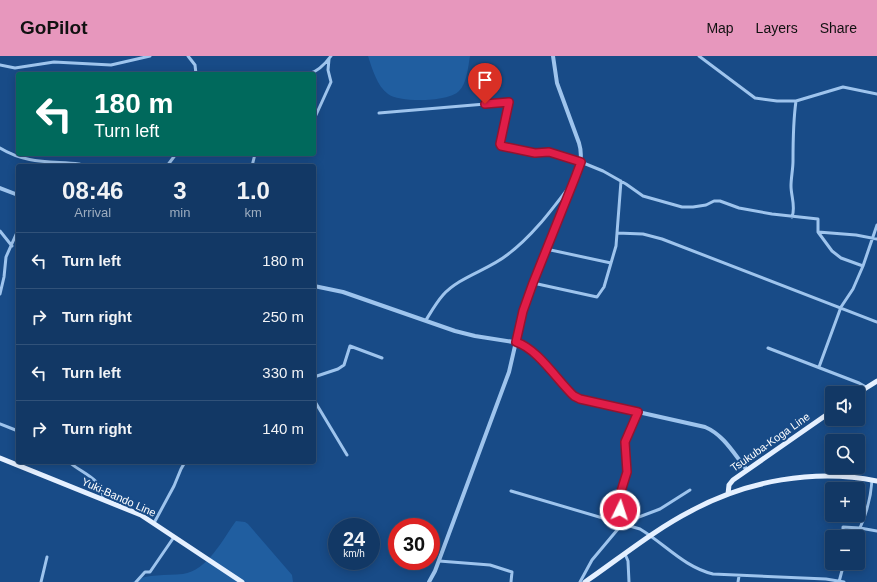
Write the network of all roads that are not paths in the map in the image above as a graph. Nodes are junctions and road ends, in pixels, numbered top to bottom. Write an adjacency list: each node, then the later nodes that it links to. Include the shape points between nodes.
1 (150, 56): 6 (street, via 111,64 54,62 14,68)
2 (188, 56): 7 (street, via 195,65)
3 (553, 56): 15 (street, via 557,83 581,150)
4 (699, 56): 10 (street, via 756,98)
5 (330, 58): 8 (street); 12 (street, via 328,70 332,82)
6 (0, 65)
7 (196, 72)
8 (313, 72)
9 (877, 94): 10 (street, via 843,87)
10 (796, 101): 22 (street, via 792,145)
11 (379, 113): 15 (street, via 509,102 500,144 503,147 535,153 549,152)
12 (316, 115)
13 (0, 148): 14 (street, via 28,160)
14 (43, 161): 16 (street); 17 (street)
15 (581, 162): 18 (street); 19 (street)
16 (42, 164)
17 (80, 164)
18 (575, 178): 30 (street); 37 (street, via 541,222 518,246 490,266 462,280 443,295)
19 (621, 181): 22 (street, via 643,196 682,207 720,201 739,208); 26 (street)
20 (0, 188): 21 (street)
21 (16, 194)
22 (792, 217): 25 (street, via 818,219)
23 (877, 225): 28 (street)
24 (0, 231): 29 (street)
25 (818, 232): 28 (street); 32 (street, via 832,251 841,258)
26 (617, 233): 31 (street); 36 (street, via 643,234 662,239)
27 (16, 235): 29 (street)
28 (875, 238): 32 (street)
29 (12, 246): 35 (street, via 6,257)
30 (546, 249): 31 (street); 33 (street)
31 (612, 263): 33 (street, via 597,297)
32 (863, 266): 36 (street, via 853,289)
33 (533, 283): 39 (street)
34 (316, 286): 37 (street, via 343,292)
35 (0, 294)
36 (840, 307): 38 (street); 42 (street)
37 (426, 320): 39 (street, via 475,336)
38 (877, 322)
39 (516, 342): 47 (street, via 534,352 574,396); 70 (street, via 508,372)
40 (768, 348): 42 (street)
41 (382, 358): 43 (street, via 350,346 344,365)
42 (819, 367): 45 (street)
43 (316, 376)
44 (877, 382): 45 (main road)
45 (866, 387)
46 (316, 403): 51 (street)
47 (638, 412): 55 (street, via 713,431 721,437); 62 (street, via 625,442 627,472 619,498)
48 (825, 416): 55 (main road, Tsukuba-Koga Line)
49 (0, 424): 50 (street)
50 (16, 430)
51 (347, 455)
52 (0, 458): 60 (main road, Yuki-Bando Line)
53 (72, 464): 60 (street, via 99,485)
54 (184, 464): 61 (street)
55 (747, 470): 59 (main road, Tsukuba-Koga Line, via 731,482)
56 (875, 480): 59 (main road, via 837,476 796,478 760,484); 63 (street)
57 (690, 490): 62 (street, via 660,508)
58 (511, 491): 62 (street)
59 (728, 494): 66 (main road, via 691,511)
60 (103, 499): 61 (main road, Yuki-Bando Line)
61 (154, 523): 67 (main road, Yuki-Bando Line)
62 (623, 523): 66 (street); 80 (street, via 592,560)
63 (860, 528): 64 (street, via 842,527); 65 (street)
64 (842, 530)
65 (877, 531)
66 (652, 536): 68 (main road); 74 (street, via 684,561 702,571)
67 (174, 537): 76 (street, via 150,572 145,572); 77 (main road, Yuki-Bando Line)
68 (625, 554): 81 (main road); 82 (street)
69 (47, 557): 75 (street)
70 (440, 558)
71 (440, 561): 79 (street, via 490,565 512,572)
72 (435, 570): 78 (street)
73 (843, 570): 84 (street)
74 (739, 576): 83 (street); 84 (street)
75 (41, 582)
76 (136, 582)
77 (242, 582)
78 (429, 582)
79 (511, 582)
80 (580, 582)
81 (585, 582)
82 (629, 582)
83 (738, 582)
84 (841, 582)

